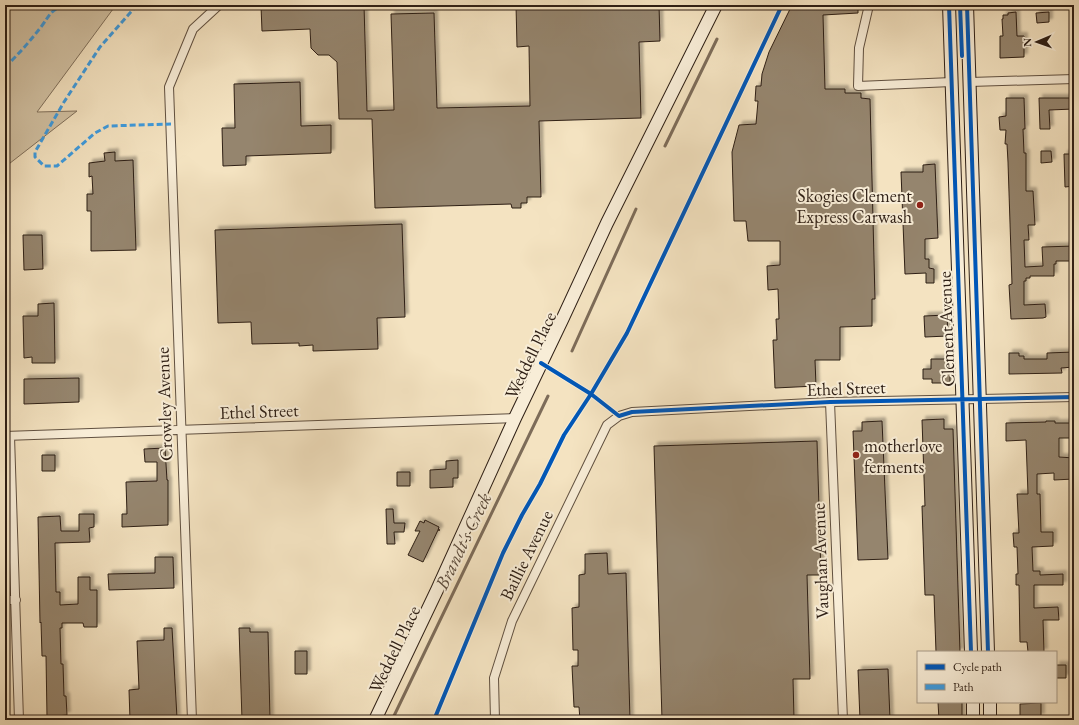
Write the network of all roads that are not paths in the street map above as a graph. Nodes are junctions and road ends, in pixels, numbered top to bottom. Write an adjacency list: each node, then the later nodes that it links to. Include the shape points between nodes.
1 (219, 5): 16 (street, Crowley Avenue, via 193,29 169,87)
2 (716, 5): 15 (main road, Weddell Place, via 607,223)
3 (869, 5): 8 (street, via 859,48 858,86)
4 (949, 5): 8 (main road, Clement Avenue)
5 (960, 5): 9 (main road, Clement Avenue, via 963,71 964,77)
6 (968, 5): 9 (main road, Clement Avenue)
7 (1074, 79): 9 (street)
8 (952, 82): 11 (main road, Clement Avenue)
9 (970, 82): 12 (main road, Clement Avenue)
10 (1074, 397): 12 (street, Ethel Street)
11 (962, 399): 12 (street, Ethel Street); 13 (street, Ethel Street); 20 (main road, Clement Avenue)
12 (980, 399): 21 (main road, Clement Avenue)
13 (830, 402): 14 (street, Ethel Street, via 632,412); 28 (street, Vaughan Avenue)
14 (619, 416): 27 (street, Baillie Avenue, via 606,424 512,621 494,678)
15 (515, 418): 16 (street, Ethel Street); 26 (main road, Weddell Place)
16 (181, 430): 17 (street, Ethel Street); 25 (street, Crowley Avenue)
17 (8, 436): 19 (street)
18 (5, 600): 19 (street)
19 (16, 600): 24 (street)
20 (971, 651)
21 (988, 651)
22 (973, 703): 29 (main road)
23 (990, 703): 30 (main road)
24 (19, 720)
25 (192, 720)
26 (375, 720)
27 (495, 720)
28 (843, 720)
29 (973, 720)
30 (990, 720)

